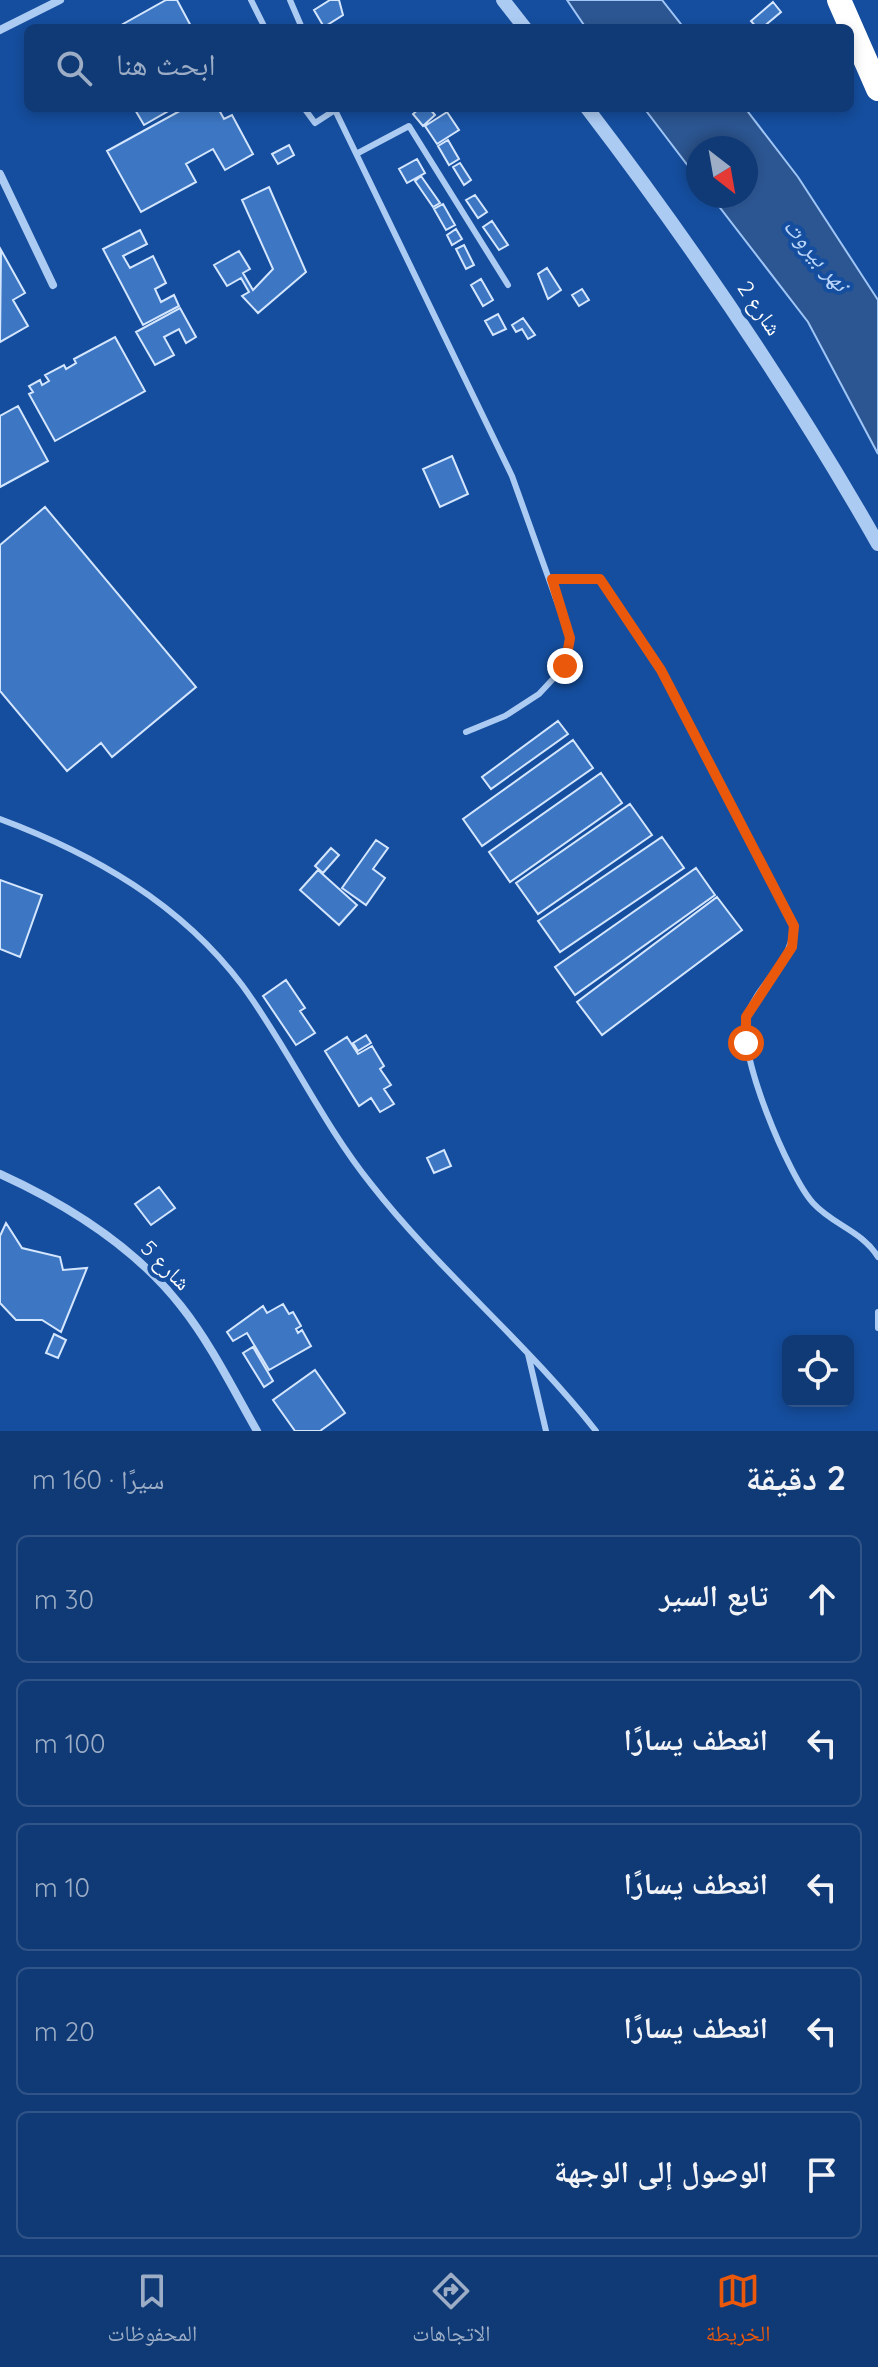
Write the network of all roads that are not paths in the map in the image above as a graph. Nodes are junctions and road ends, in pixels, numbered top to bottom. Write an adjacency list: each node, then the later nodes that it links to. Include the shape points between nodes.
1 (60, 0): 12 (street)
2 (251, 0): 7 (lane)
3 (290, 0): 8 (lane)
4 (503, 0): 9 (street)
5 (829, 0): 10 (highway)
6 (839, 0): 11 (highway)
7 (263, 24)
8 (300, 24)
9 (522, 24)
10 (847, 24)
11 (849, 24)
12 (0, 30)
13 (854, 37): 14 (highway)
14 (878, 89)
15 (307, 112): 16 (lane, via 315,123)
16 (330, 112)
17 (336, 112): 19 (lane)
18 (590, 112): 23 (street, شارع 2, via 719,286)
19 (358, 153): 22 (lane, via 409,126); 24 (lane, via 512,476)
20 (0, 174): 21 (street)
21 (53, 285)
22 (508, 285)
23 (878, 544)
24 (552, 579): 25 (lane, via 570,638 565,666 539,694); 28 (lane, via 600,579 661,670 794,926 792,947 746,1017 756,1086 812,1203 870,1243)
25 (466, 732)
26 (0, 819): 31 (lane, via 136,883 194,931 241,985 370,1183 455,1280)
27 (0, 1174): 32 (street, شارع 5, via 94,1225 138,1260 189,1317)
28 (878, 1257)
29 (878, 1312): 30 (lane)
30 (878, 1328)
31 (527, 1351): 33 (lane); 34 (lane)
32 (257, 1431)
33 (546, 1431)
34 (596, 1431)

